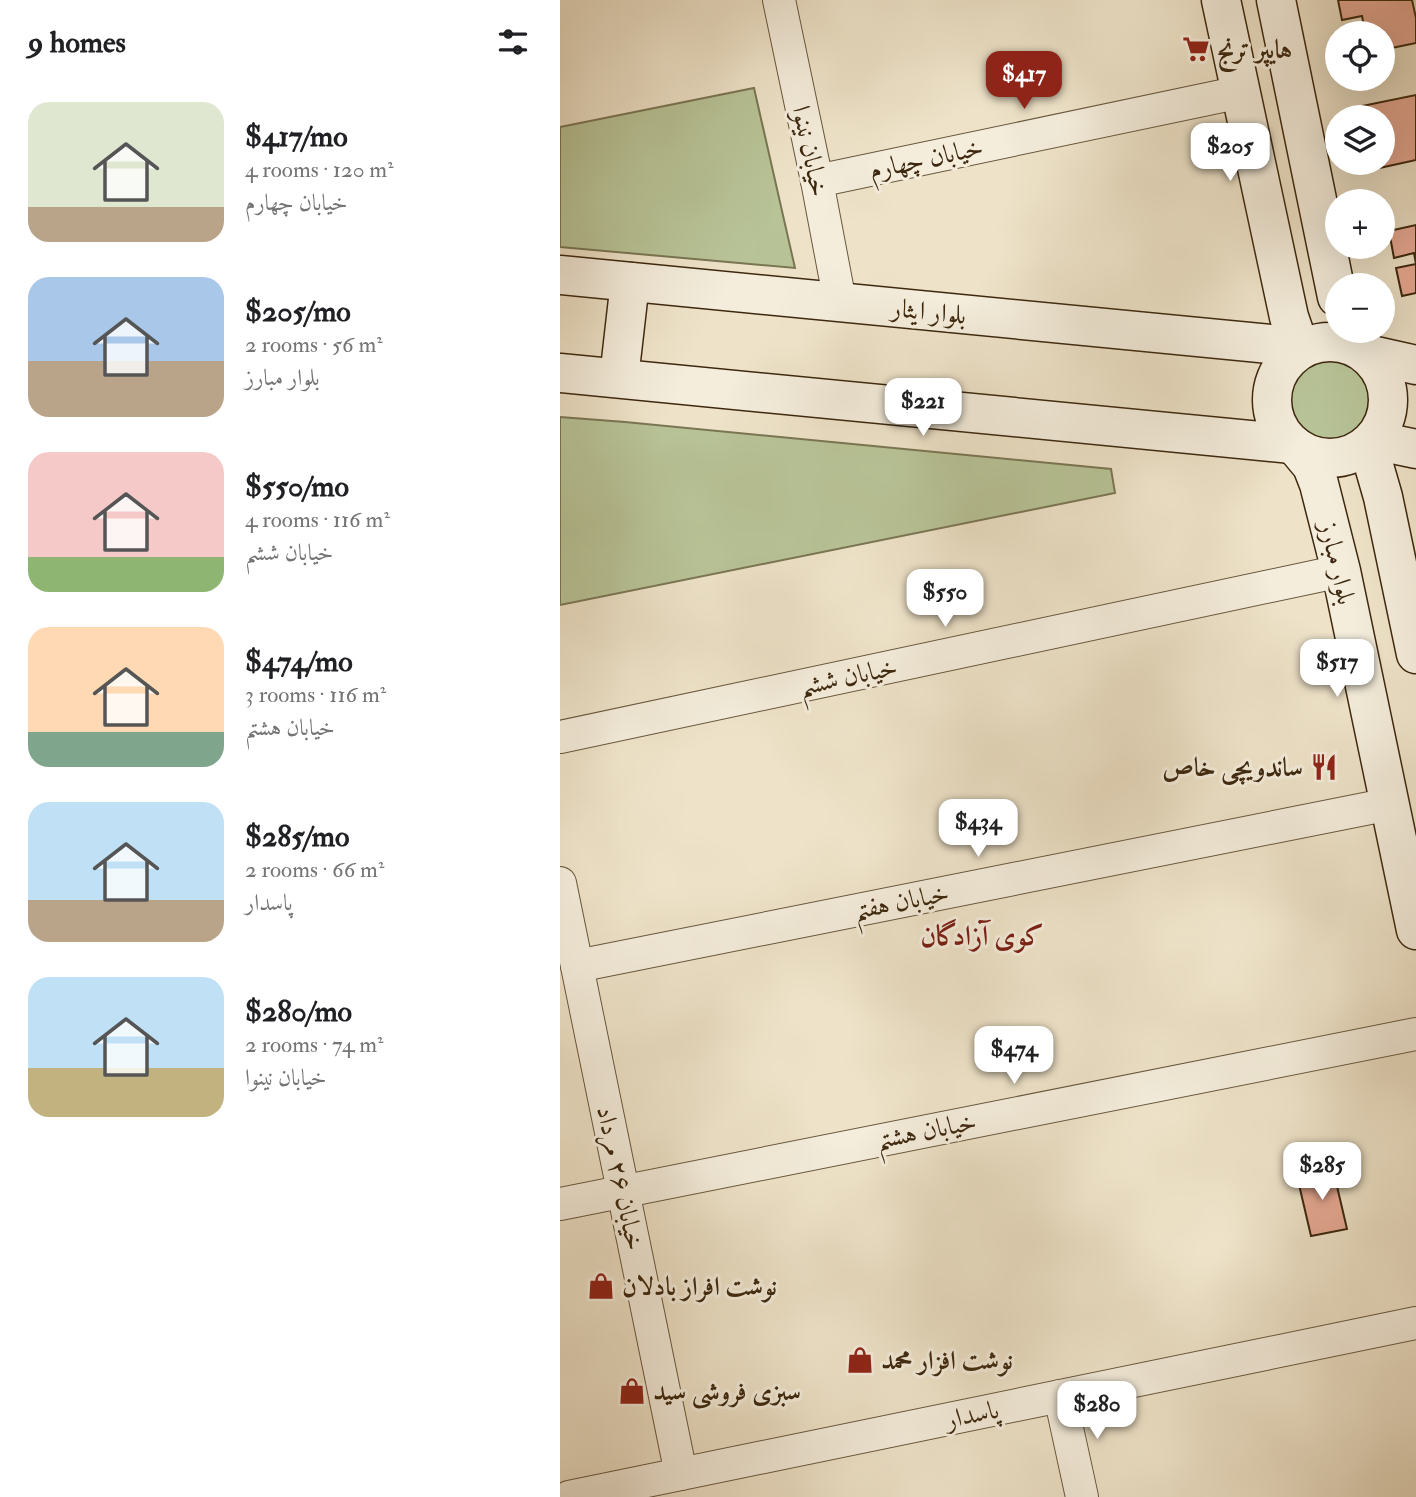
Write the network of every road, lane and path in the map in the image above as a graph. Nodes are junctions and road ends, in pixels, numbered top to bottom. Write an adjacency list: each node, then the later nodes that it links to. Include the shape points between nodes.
1 (779, 0): 5 (street, خیابان نینوا)
2 (1221, 0): 4 (main road)
3 (1276, 0): 6 (main road)
4 (1241, 92): 5 (street, خیابان چهارم); 11 (main road)
5 (817, 181): 9 (street, خیابان نینوا)
6 (1332, 273)
7 (560, 275): 8 (main road, بلوار ایثار)
8 (630, 282): 9 (main road, بلوار ایثار); 14 (main road)
9 (840, 302): 11 (main road, بلوار ایثار, via 1270,344)
10 (1357, 344): 11 (main road, via 1329,341); 12 (main road); 15 (main road, via 1376,362 1389,397 1385,421)
11 (1298, 351): 16 (main road, via 1279,371 1271,397 1276,422)
12 (1416, 365)
13 (560, 373): 14 (main road)
14 (619, 378): 16 (main road)
15 (1371, 442): 16 (main road, via 1338,458 1324,458); 17 (main road); 19 (main road)
16 (1294, 446): 18 (main road, بلوار مبارز, via 1312,466 1319,484)
17 (1416, 449)
18 (1341, 571): 20 (street, خیابان ششم); 21 (main road, بلوار مبارز)
19 (1416, 654)
20 (560, 737)
21 (1390, 804): 23 (main road, بلوار مبارز); 24 (street, خیابان هفتم)
22 (560, 883): 24 (street, خیابان ۲۶ مرداد)
23 (1416, 930)
24 (577, 966): 26 (street, خیابان ۲۶ مرداد)
25 (1416, 1034): 26 (street, خیابان هشتم)
26 (623, 1190): 27 (street, خیابان هشتم); 30 (street, خیابان ۲۶ مرداد)
27 (560, 1204)
28 (1416, 1323): 29 (street, پاسدار)
29 (1060, 1396): 30 (street, پاسدار); 32 (street)
30 (681, 1474): 31 (street, پاسدار)
31 (569, 1497)
32 (1082, 1497)

